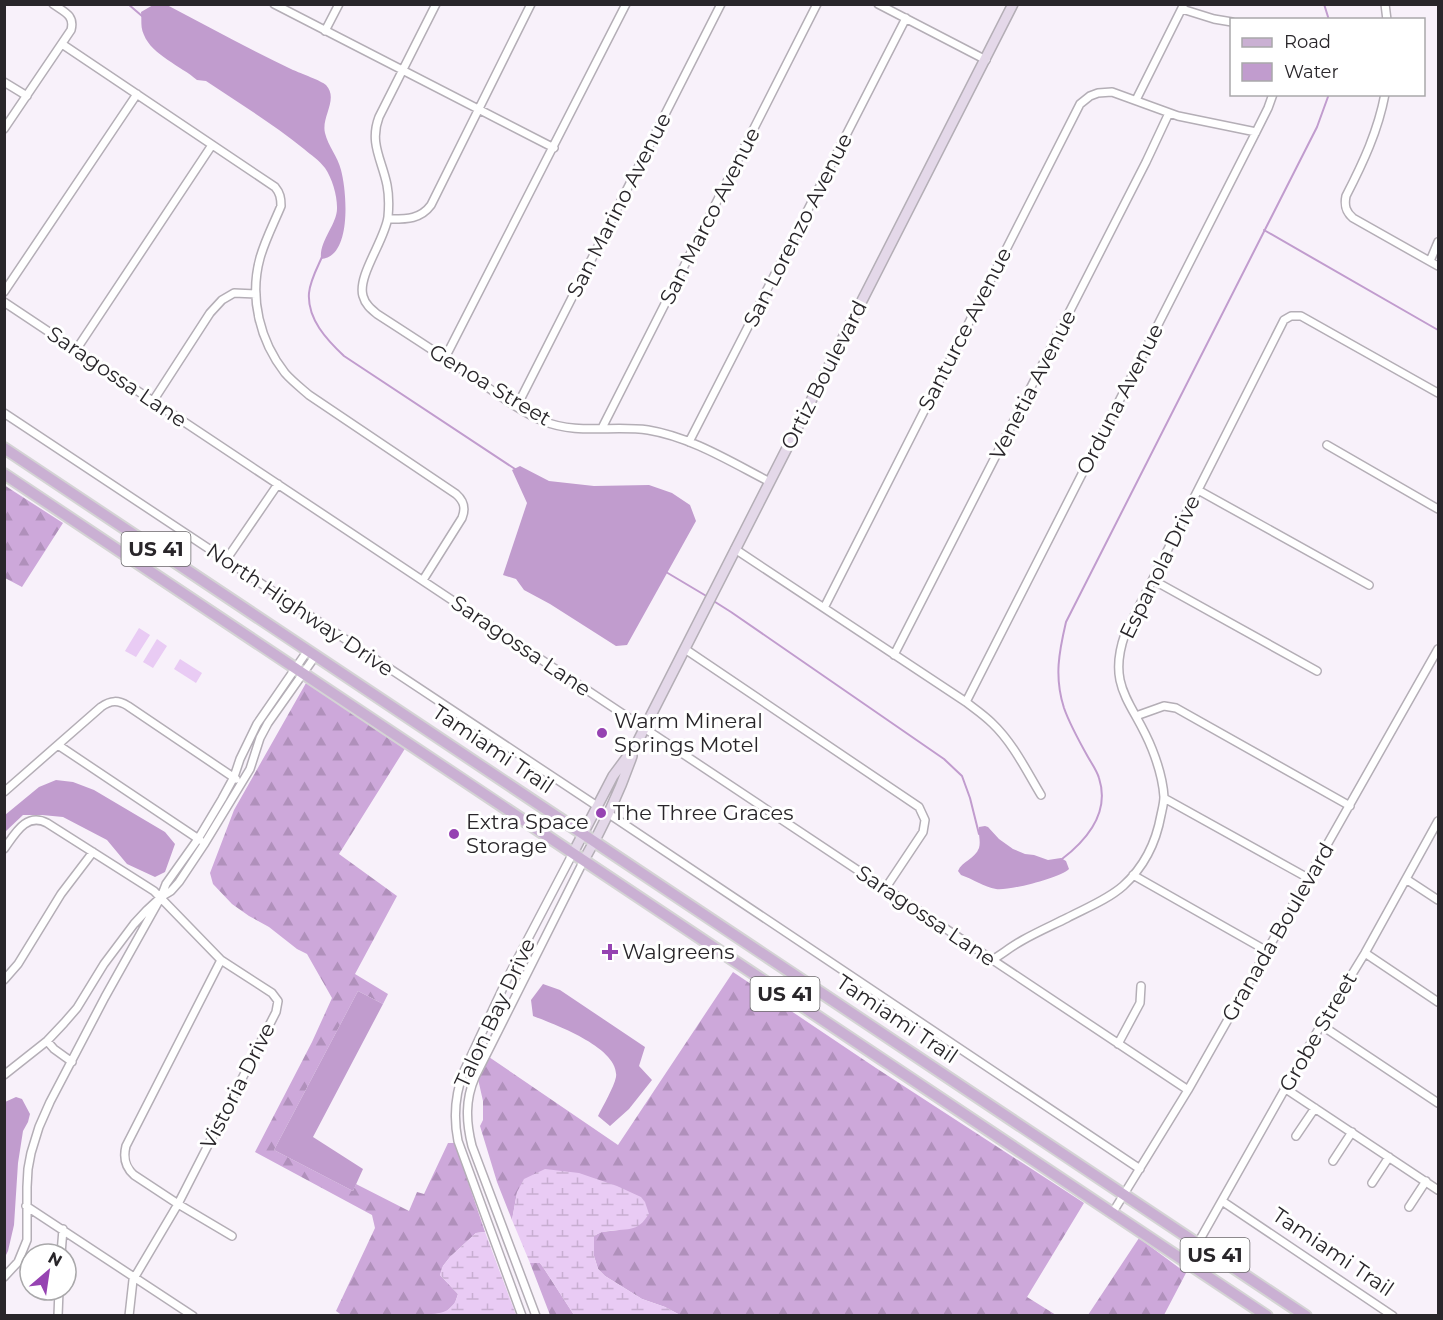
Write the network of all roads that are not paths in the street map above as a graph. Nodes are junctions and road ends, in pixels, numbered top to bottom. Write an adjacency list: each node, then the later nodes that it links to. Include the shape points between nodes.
1 (53, 4): 15 (street, via 69,15 73,23)
2 (274, 4): 14 (street)
3 (339, 4): 14 (street)
4 (436, 4): 17 (street)
5 (531, 4): 24 (street)
6 (626, 4): 29 (street)
7 (721, 4): 41 (street, San Marino Avenue)
8 (817, 4): 43 (street, San Marco Avenue)
9 (878, 4): 12 (street)
10 (1013, 4): 16 (street, Ortiz Boulevard)
11 (1183, 7): 13 (street); 23 (street)
12 (906, 18): 16 (street); 44 (street, San Lorenzo Avenue)
13 (1230, 22)
14 (325, 31): 17 (street)
15 (62, 44): 19 (street); 20 (street)
16 (986, 60): 48 (street, Ortiz Boulevard)
17 (402, 71): 24 (street); 30 (street, via 375,133 387,184)
18 (4, 82): 20 (street)
19 (137, 94): 28 (street); 34 (street)
20 (27, 96): 26 (street)
21 (1272, 96): 27 (street, Orduna Avenue)
22 (1385, 96): 32 (street, via 1374,138 1345,203 1353,218)
23 (1136, 100): 25 (street, Santurce Avenue); 57 (street, Santurce Avenue, via 1112,92 1098,93 1084,100 1077,110)
24 (478, 109): 29 (street); 30 (street, via 427,210 412,218)
25 (1169, 114): 27 (street, Santurce Avenue); 61 (street, Venetia Avenue)
26 (4, 129)
27 (1256, 132): 64 (street, Orduna Avenue)
28 (212, 145): 35 (street, via 270,184 281,199 260,260); 37 (street)
29 (554, 148): 38 (street)
30 (388, 219): 38 (street, Genoa Street, via 365,276 363,295 378,314)
31 (1438, 242): 32 (street)
32 (1430, 261): 33 (street)
33 (1438, 266)
34 (4, 292)
35 (256, 294): 40 (street, via 234,293 222,300); 54 (street, via 265,339 293,381 461,498 462,518)
36 (4, 302): 37 (street, Saragossa Lane)
37 (76, 350): 40 (street, Saragossa Lane)
38 (446, 358): 41 (street, Genoa Street)
39 (1438, 393): 50 (street, Espanola Drive, via 1301,316 1291,316 1284,320)
40 (153, 401): 49 (street, Saragossa Lane)
41 (517, 406): 43 (street, Genoa Street, via 558,426)
42 (4, 413): 53 (street, North Highway Drive)
43 (602, 428): 44 (street, Genoa Street, via 645,430)
44 (690, 442): 48 (street, Genoa Street)
45 (1327, 445): 51 (street)
46 (4, 448): 60 (main road, US 41)
47 (4, 474): 62 (main road, US 41)
48 (770, 482): 52 (street, Ortiz Boulevard)
49 (278, 484): 53 (street); 54 (street, Saragossa Lane)
50 (1198, 490): 55 (street, Espanola Drive); 56 (street)
51 (1438, 509)
52 (735, 549): 57 (street); 58 (street, Ortiz Boulevard)
53 (225, 560): 76 (street, North Highway Drive)
54 (423, 580): 67 (street, Saragossa Lane)
55 (1153, 580): 63 (street); 65 (street, Espanola Drive, via 1125,634 1119,656 1122,690)
56 (1369, 585)
57 (824, 608): 61 (street)
58 (685, 649): 67 (street, Ortiz Boulevard); 90 (street, via 914,802 925,820 922,835)
59 (1438, 649): 77 (street, Granada Boulevard)
60 (312, 652): 62 (street); 80 (main road, Tamiami Trail / US 41)
61 (894, 655): 64 (street)
62 (299, 671): 66 (street, via 271,702); 68 (street); 85 (main road, Tamiami Trail / US 41)
63 (1317, 671)
64 (966, 702): 74 (street, via 1001,732)
65 (1136, 716): 75 (street, Espanola Drive, via 1152,747); 77 (street, via 1164,706 1176,708)
66 (254, 729): 68 (street); 71 (street)
67 (644, 729): 70 (street, Ortiz Boulevard); 90 (street, Saragossa Lane)
68 (262, 733): 72 (street, via 253,763)
69 (58, 745): 71 (street, via 104,705 119,702); 73 (street); 81 (street)
70 (636, 745): 76 (street, Ortiz Boulevard); 78 (street, Ortiz Boulevard)
71 (234, 777): 72 (street); 81 (street)
72 (241, 783): 81 (street)
73 (4, 792)
74 (1041, 795)
75 (1164, 798): 87 (street, Espanola Drive, via 1155,841); 88 (street)
76 (597, 806): 80 (street, Ortiz Boulevard)
77 (1350, 806): 88 (street, Granada Boulevard)
78 (609, 814): 82 (street, Ortiz Boulevard); 113 (street)
79 (1438, 821): 89 (street, Grobe Street)
80 (584, 833): 82 (main road, Tamiami Trail / US 41); 85 (street, Ortiz Boulevard)
81 (202, 841): 91 (street, via 178,882)
82 (595, 841): 86 (street, Ortiz Boulevard); 117 (main road, Tamiami Trail / US 41)
83 (4, 849): 84 (street, Vistoria Drive, via 22,826 36,819)
84 (93, 852): 91 (street, Vistoria Drive); 97 (street)
85 (573, 853): 86 (main road, Tamiami Trail / US 41); 131 (street, Talon Bay Drive, via 509,975 465,1071 456,1101 458,1140)
86 (584, 860): 122 (main road, Tamiami Trail / US 41); 132 (street, Talon Bay Drive, via 475,1077 468,1100 472,1146)
87 (1133, 875): 93 (street); 96 (street, Espanola Drive, via 1107,897 1022,940)
88 (1308, 878): 93 (street, Granada Boulevard)
89 (1406, 879): 92 (street); 94 (street, Grobe Street)
90 (885, 889): 96 (street, Saragossa Lane)
91 (161, 897): 95 (street, Vistoria Drive); 101 (street, via 134,924 77,1008); 103 (street)
92 (1438, 900)
93 (1267, 951): 106 (street, Granada Boulevard)
94 (1365, 953): 99 (street); 100 (street, Grobe Street)
95 (221, 960): 119 (street, via 124,1154 131,1172); 119 (street, Vistoria Drive, via 274,994 278,1006)
96 (992, 960): 102 (street, Saragossa Lane)
97 (4, 981)
98 (1141, 986): 102 (street, via 1140,1003)
99 (1438, 1002)
100 (1322, 1025): 105 (street, Grobe Street); 107 (street)
101 (47, 1041): 103 (street); 104 (street)
102 (1118, 1044): 106 (street, Saragossa Lane)
103 (72, 1062): 120 (street, via 35,1139)
104 (4, 1075)
105 (1286, 1089): 108 (street); 118 (street, Grobe Street)
106 (1188, 1090): 113 (street, Granada Boulevard)
107 (1438, 1103)
108 (1315, 1108): 109 (street); 110 (street)
109 (1352, 1132): 111 (street); 112 (street)
110 (1296, 1136)
111 (1389, 1157): 114 (street); 115 (street)
112 (1333, 1161)
113 (1140, 1169): 117 (street, Granada Boulevard)
114 (1426, 1181): 116 (street); 121 (street)
115 (1372, 1184)
116 (1438, 1190)
117 (1125, 1194): 122 (street, Granada Boulevard); 126 (main road, Tamiami Trail / US 41)
118 (1222, 1201): 126 (street, Grobe Street); 135 (street, Tamiami Trail)
119 (178, 1204): 124 (street); 128 (street, Vistoria Drive)
120 (26, 1206): 123 (street); 127 (street, via 27,1240 18,1262)
121 (1408, 1207)
122 (1113, 1212): 133 (main road, Tamiami Trail / US 41)
123 (63, 1229): 125 (street); 128 (street)
124 (232, 1236)
125 (62, 1242)
126 (1198, 1243): 134 (main road, Tamiami Trail / US 41)
127 (4, 1277)
128 (135, 1277): 129 (street); 130 (street)
129 (129, 1316)
130 (193, 1316)
131 (522, 1316)
132 (536, 1316)
133 (1267, 1316)
134 (1306, 1316)
135 (1393, 1316)

